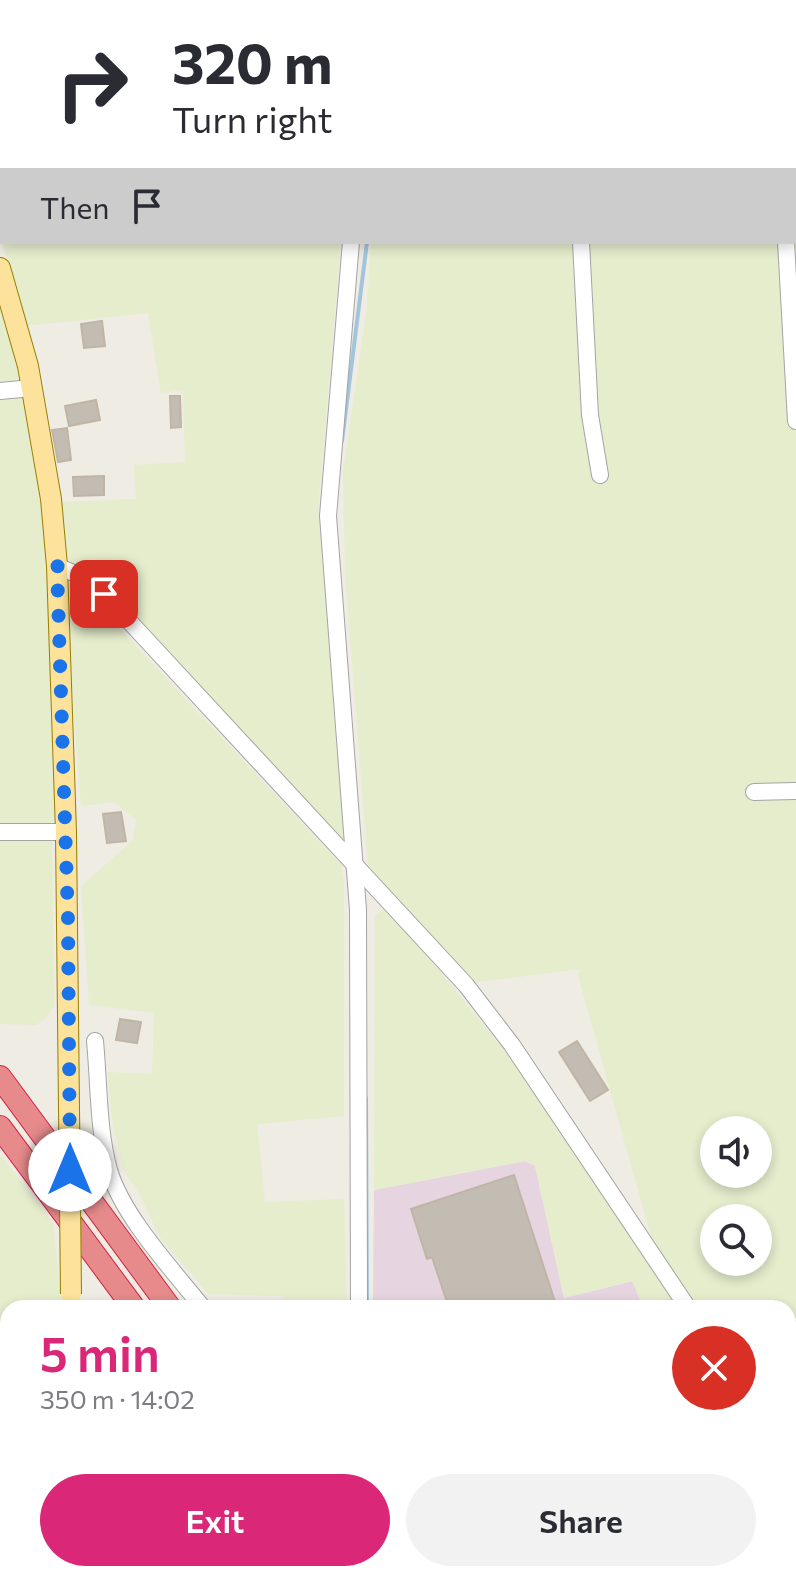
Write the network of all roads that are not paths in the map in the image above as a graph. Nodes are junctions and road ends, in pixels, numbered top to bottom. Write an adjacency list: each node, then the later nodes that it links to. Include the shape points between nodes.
1 (351, 244): 14 (street, via 328,516)
2 (581, 244): 8 (street, via 590,415)
3 (786, 244): 7 (street)
4 (0, 268): 5 (main road)
5 (32, 388): 6 (street); 9 (main road)
6 (0, 391)
7 (796, 421)
8 (600, 475)
9 (57, 566): 13 (main road); 14 (street, via 85,578 104,594)
10 (796, 791): 11 (street)
11 (754, 792)
12 (0, 832): 13 (street)
13 (66, 832): 18 (main road, bridge)
14 (354, 861): 22 (street, via 361,1014); 23 (street, via 433,945 512,1045)
15 (95, 1041): 21 (street, via 105,1150 116,1188)
16 (0, 1077): 20 (highway)
17 (0, 1127): 19 (highway)
18 (72, 1300)
19 (128, 1300)
20 (164, 1300)
21 (197, 1300)
22 (359, 1300)
23 (683, 1300)

